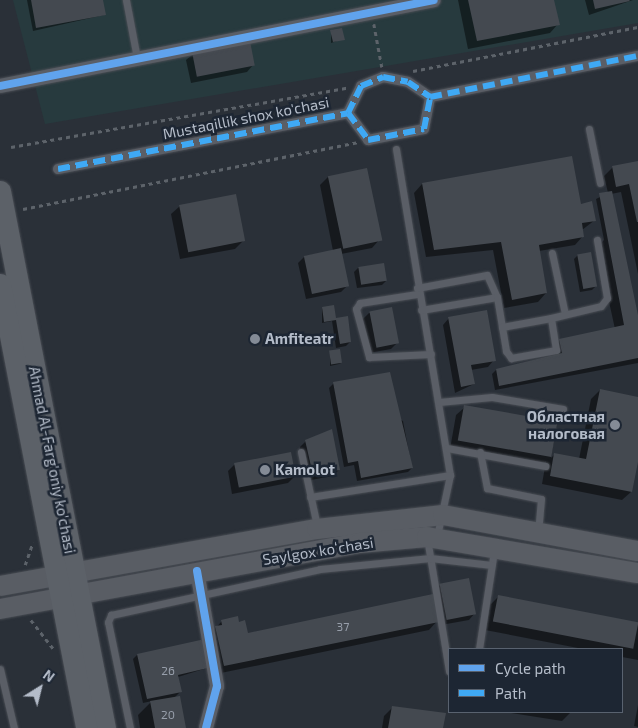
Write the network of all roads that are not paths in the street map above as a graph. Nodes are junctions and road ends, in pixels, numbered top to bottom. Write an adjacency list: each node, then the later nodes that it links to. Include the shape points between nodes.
1 (126, 0): 4 (lane)
2 (434, 0): 4 (street)
3 (638, 56): 6 (street)
4 (138, 58): 5 (street)
5 (0, 86)
6 (430, 97): 7 (street, via 408,82 383,77 361,86); 7 (street, Mustaqillik shox ko'chasi, via 424,129 368,140)
7 (348, 113): 10 (street, Mustaqillik shox ko'chasi)
8 (588, 129): 11 (lane)
9 (396, 148): 16 (lane)
10 (58, 169)
11 (600, 184)
12 (0, 191): 40 (main road, Ahmad Al-Farg'oniy ko'chasi)
13 (597, 240): 19 (lane, via 607,298 601,306)
14 (552, 253): 19 (lane)
15 (0, 284): 21 (main road, Ahmad Al-Farg'oniy ko'chasi)
16 (417, 291): 17 (lane, via 488,275); 18 (lane); 23 (lane, via 360,303 356,309 369,358)
17 (496, 297): 18 (lane); 22 (lane)
18 (421, 310): 23 (lane)
19 (566, 314): 20 (lane)
20 (551, 318): 22 (lane); 22 (lane, via 556,350 511,358)
21 (3, 319): 40 (main road, Ahmad Al-Farg'oniy ko'chasi, via 48,536)
22 (502, 327)
23 (431, 354): 24 (lane)
24 (439, 402): 25 (lane, via 492,397); 26 (lane)
25 (563, 409)
26 (447, 448): 28 (lane); 30 (lane)
27 (301, 452): 31 (lane)
28 (480, 452): 29 (lane); 34 (lane, via 487,488 541,499)
29 (545, 466)
30 (450, 475): 31 (lane); 32 (lane)
31 (310, 497): 33 (lane)
32 (443, 515): 33 (main road, Saylgox koʻchasi); 34 (main road, Saylgox koʻchasi); 35 (lane)
33 (317, 529): 40 (main road, Saylgox koʻchasi)
34 (538, 533): 36 (main road, Saylgox koʻchasi)
35 (432, 536): 37 (main road, Saylgox koʻchasi); 38 (lane); 39 (main road, Saylgox koʻchasi, via 360,543)
36 (638, 551)
37 (493, 556): 38 (lane); 41 (main road, Saylgox koʻchasi); 46 (lane)
38 (430, 558): 44 (lane, via 320,569); 47 (lane)
39 (197, 571): 43 (main road, Saylgox koʻchasi); 44 (street)
40 (64, 573): 42 (main road, Saylgox koʻchasi); 43 (main road, Ahmad Al-Farg'oniy ko'chasi)
41 (638, 573)
42 (0, 586)
43 (68, 596): 45 (main road, Saylgox koʻchasi); 50 (main road, Ahmad Al-Farg'oniy ko'chasi, via 69,642); 51 (main road, Ahmad Al-Farg'oniy ko'chasi)
44 (201, 597): 52 (lane, via 111,615 108,622); 53 (street, via 217,686)
45 (0, 609)
46 (479, 648)
47 (448, 665)
48 (0, 669): 49 (lane)
49 (14, 728)
50 (86, 728)
51 (105, 728)
52 (130, 728)
53 (206, 728)

